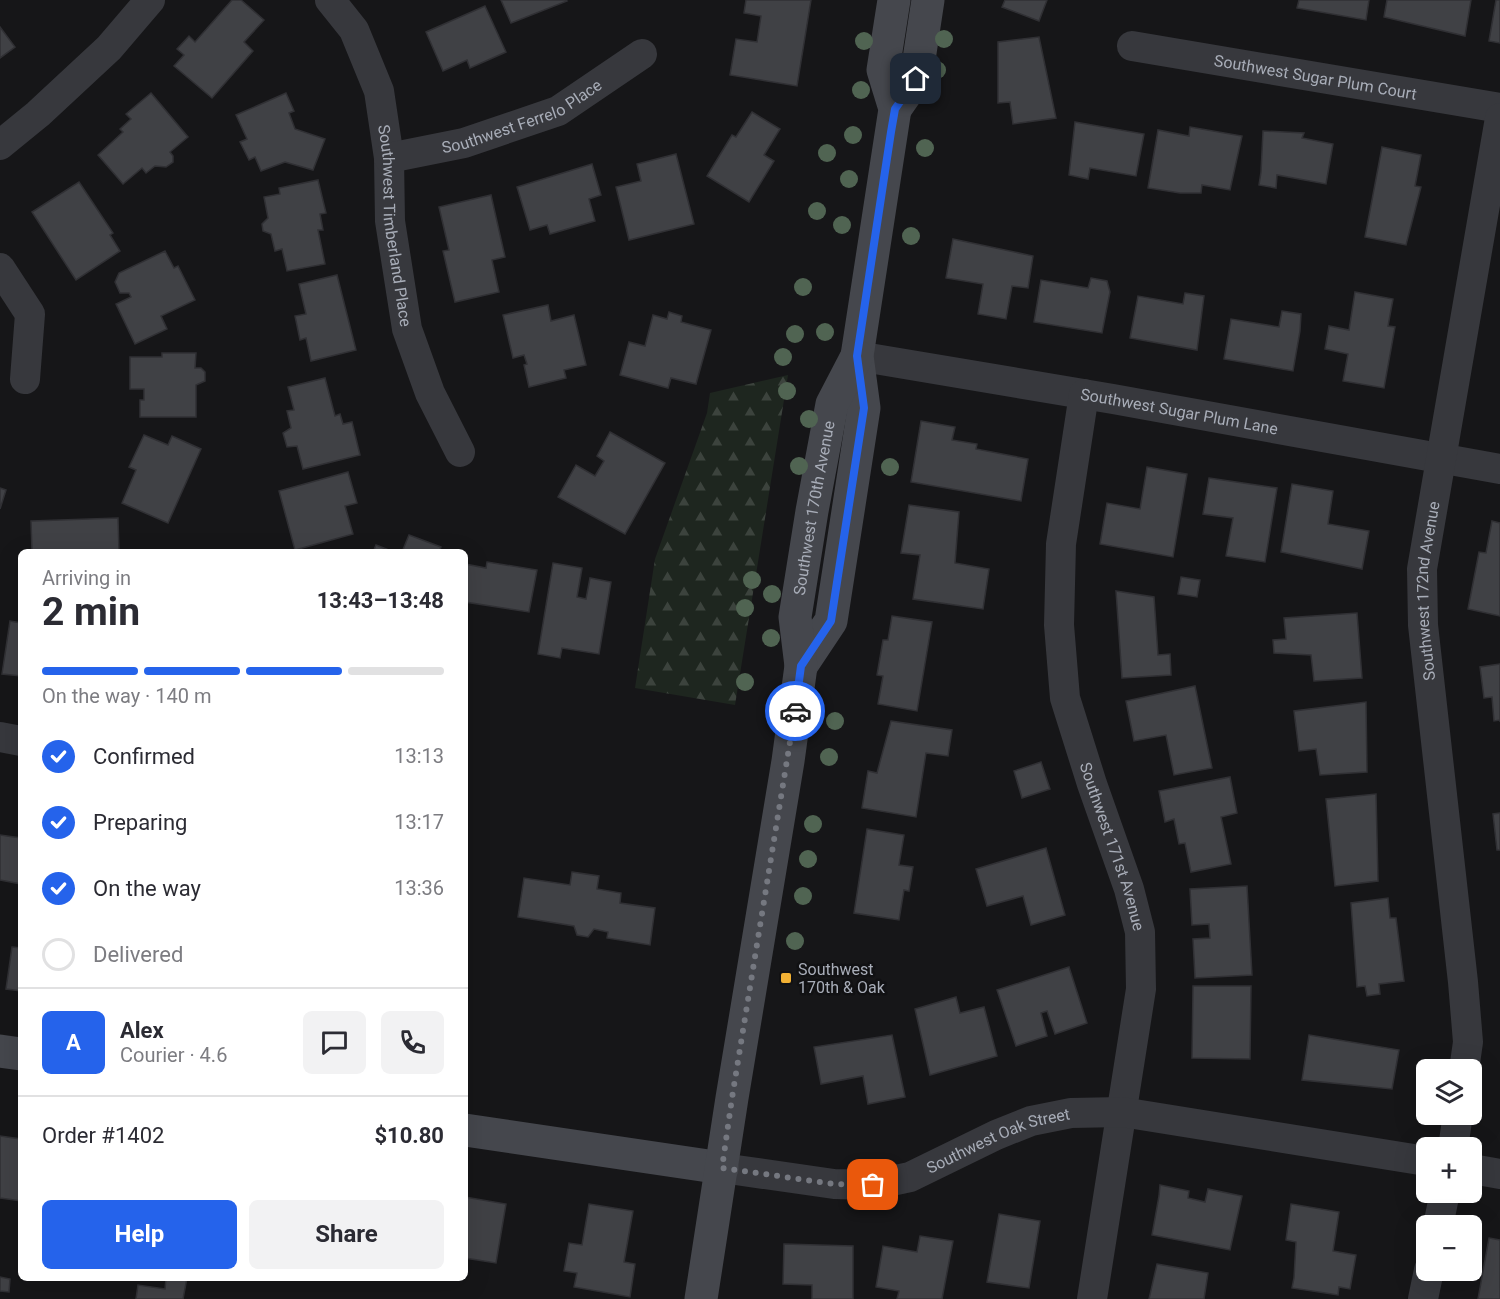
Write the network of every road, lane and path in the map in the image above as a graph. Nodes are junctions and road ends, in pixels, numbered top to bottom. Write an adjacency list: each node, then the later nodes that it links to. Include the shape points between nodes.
1 (150, 0): 10 (street, via 110,48)
2 (330, 0): 11 (street, Southwest Timberland Place, via 354,30 379,91)
3 (894, 0): 8 (main road, Southwest 170th Avenue, via 884,70)
4 (928, 0): 8 (main road, Southwest 170th Avenue, via 916,79)
5 (1132, 46): 7 (street, Southwest Sugar Plum Court)
6 (642, 54): 11 (street, Southwest Ferrelo Place, via 558,111 464,143)
7 (1500, 108)
8 (895, 109): 13 (main road, Southwest 170th Avenue)
9 (1500, 118): 17 (street, Southwest 172nd Avenue)
10 (0, 145)
11 (389, 158): 16 (street, Southwest Timberland Place, via 390,221 407,328 430,393)
12 (0, 268): 14 (street, via 30,314)
13 (857, 356): 15 (street, Southwest Sugar Plum Lane); 27 (main road, Southwest 170th Avenue, via 864,408 831,621 801,666)
14 (25, 379)
15 (1084, 394): 17 (street, Southwest Sugar Plum Lane); 24 (street, Southwest 171st Avenue, via 1061,544 1059,625 1065,698 1130,889 1140,932 1141,989)
16 (460, 452)
17 (1441, 459): 18 (street, Southwest Sugar Plum Lane); 23 (street, Southwest 172nd Avenue, via 1422,569 1423,625 1463,982)
18 (1500, 469)
19 (0, 737): 20 (street)
20 (18, 740)
21 (0, 1051): 22 (main road)
22 (18, 1054)
23 (1466, 1059)
24 (1122, 1112): 26 (street, Southwest Oak Street); 27 (street, Southwest Oak Street, via 1071,1113 1031,1121 910,1177 873,1185 834,1184); 32 (street, Southwest 171st Avenue)
25 (468, 1130): 27 (main road, Southwest Oak Street)
26 (1416, 1159)
27 (722, 1168): 31 (main road, Southwest 170th Avenue)
28 (1482, 1171): 29 (street)
29 (1500, 1174)
30 (1427, 1281): 33 (street)
31 (701, 1299)
32 (1092, 1299)
33 (1423, 1299)

